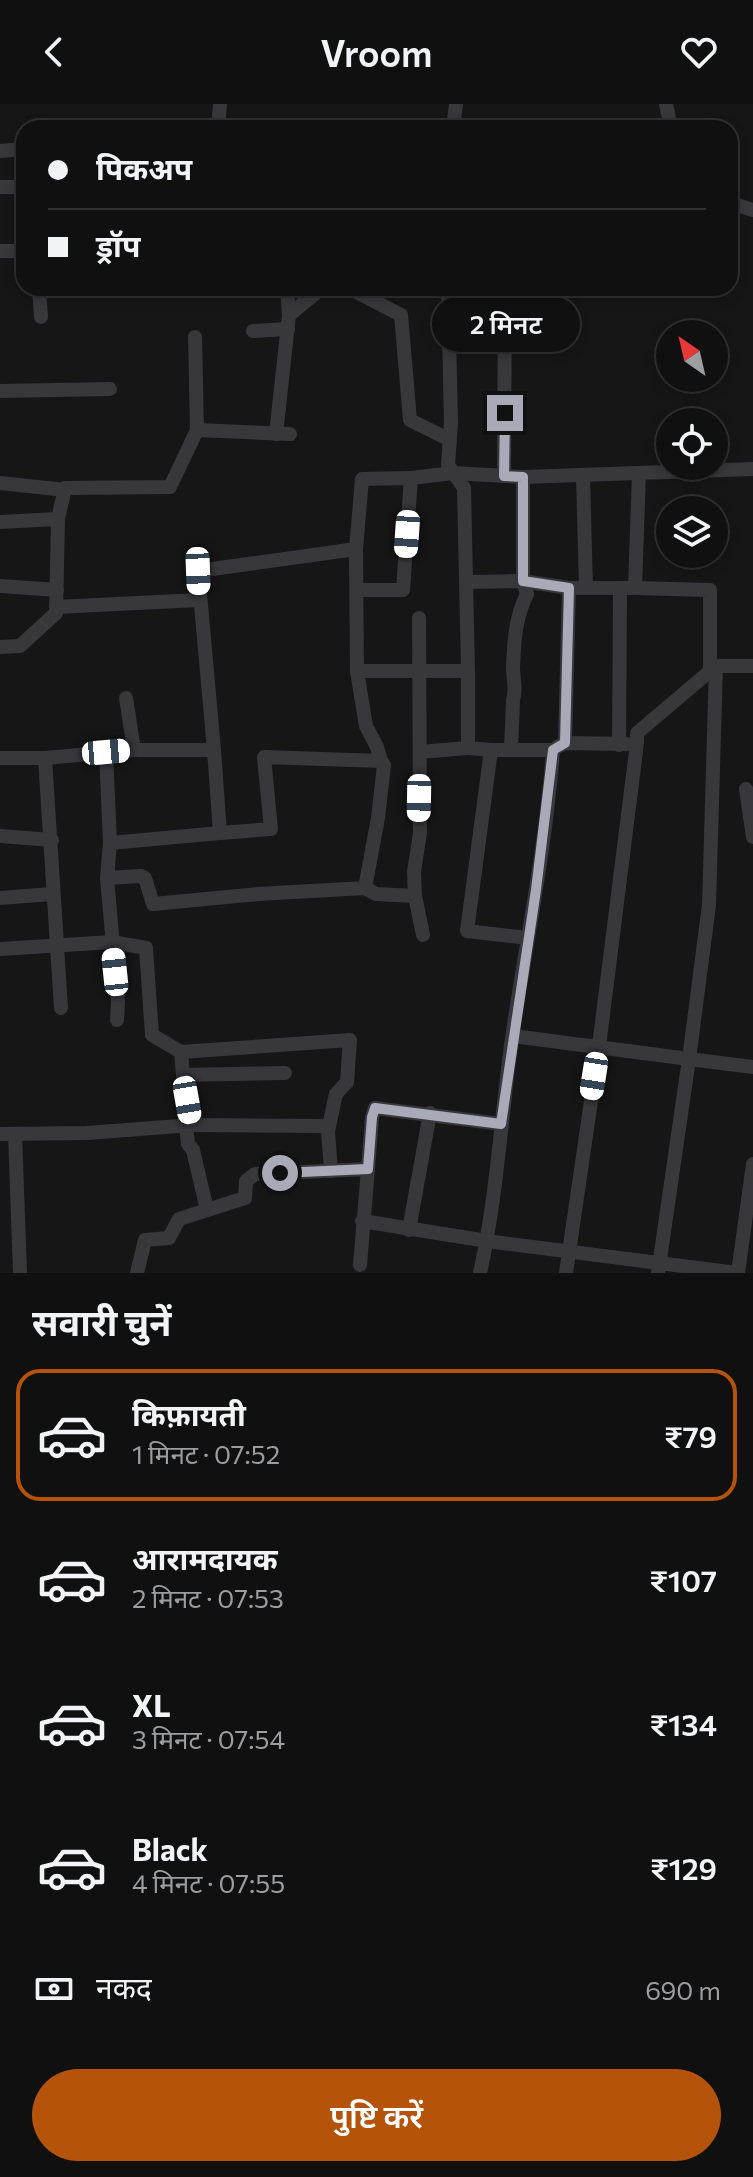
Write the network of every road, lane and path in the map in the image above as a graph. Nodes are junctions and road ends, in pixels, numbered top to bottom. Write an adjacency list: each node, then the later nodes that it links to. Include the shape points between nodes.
1 (40, 296): 7 (street)
2 (287, 296): 8 (street)
3 (314, 296): 8 (street)
4 (364, 296): 14 (street, via 401,315 410,420)
5 (448, 296): 14 (street)
6 (505, 296): 19 (street)
7 (41, 317)
8 (289, 322): 9 (street); 13 (street, via 283,434)
9 (253, 331)
10 (195, 337): 13 (street)
11 (110, 389): 12 (street)
12 (0, 391)
13 (197, 430): 23 (street, via 170,487)
14 (450, 440): 16 (street, via 448,465)
15 (753, 469): 17 (street)
16 (453, 473): 19 (street); 21 (street); 28 (street, via 464,488)
17 (639, 473): 18 (street); 32 (street)
18 (583, 475): 20 (street); 31 (street)
19 (504, 476): 20 (street)
20 (523, 477): 27 (street)
21 (411, 478): 26 (street, via 362,479); 34 (street, via 403,590)
22 (0, 483): 23 (street)
23 (65, 490): 24 (street)
24 (58, 519): 25 (street); 33 (street)
25 (0, 522)
26 (356, 549): 34 (street); 35 (street, via 198,571)
27 (523, 581): 28 (street); 30 (street); 52 (street, via 527,594 518,611 513,646)
28 (467, 582): 43 (street)
29 (0, 586): 33 (street)
30 (569, 588): 31 (street); 47 (street)
31 (586, 588): 32 (street)
32 (628, 588): 40 (street, via 710,590); 46 (street)
33 (57, 590): 36 (street)
34 (358, 590): 42 (street)
35 (199, 600): 36 (street); 50 (street)
36 (56, 607): 38 (street, via 56,613 20,646)
37 (419, 618): 41 (street)
38 (0, 647)
39 (753, 666): 40 (street)
40 (713, 668): 45 (street, via 637,733); 79 (street, via 709,905)
41 (420, 670): 42 (street); 43 (street); 54 (street)
42 (357, 671): 57 (street, via 366,726)
43 (468, 671): 48 (street)
44 (126, 698): 49 (street)
45 (637, 743): 46 (street); 77 (street)
46 (619, 745): 47 (street)
47 (559, 746): 52 (street); 70 (street)
48 (468, 748): 51 (street); 54 (street)
49 (134, 750): 50 (street); 53 (street)
50 (214, 750): 59 (street)
51 (491, 750): 52 (street); 70 (street, via 467,931)
52 (511, 750)
53 (106, 752): 56 (street); 63 (street)
54 (420, 752): 67 (street)
55 (0, 758): 56 (street)
56 (45, 758): 62 (street)
57 (381, 761): 59 (street, via 264,757 271,829); 65 (street, via 378,818)
58 (746, 789): 61 (street)
59 (220, 833): 63 (street)
60 (0, 836): 62 (street)
61 (753, 837)
62 (52, 840): 66 (street)
63 (110, 843): 64 (street)
64 (107, 878): 65 (street, via 145,878 153,904); 71 (street)
65 (365, 888): 67 (street, via 376,894)
66 (52, 894): 68 (street); 72 (street)
67 (415, 896): 69 (street)
68 (0, 898)
69 (423, 935)
70 (528, 938): 76 (street)
71 (112, 942): 72 (street); 75 (street); 78 (street, via 146,948 152,1035)
72 (56, 944): 73 (street); 74 (street)
73 (0, 949)
74 (61, 1008)
75 (117, 1020)
76 (513, 1036): 77 (street); 84 (street)
77 (599, 1046): 79 (street); 95 (street)
78 (181, 1052): 82 (street); 86 (street, via 350,1040 347,1082 336,1094)
79 (689, 1059): 80 (street); 97 (street)
80 (753, 1067)
81 (285, 1073): 82 (street)
82 (183, 1075): 85 (street)
83 (430, 1113): 84 (street); 89 (street, via 375,1108); 93 (street)
84 (501, 1124): 94 (street)
85 (189, 1126): 86 (street, via 324,1126); 87 (street); 91 (street, via 188,1144)
86 (328, 1131): 90 (street)
87 (8, 1134): 98 (street)
88 (753, 1164): 102 (street)
89 (368, 1169): 90 (street); 92 (street)
90 (331, 1171): 91 (street, via 255,1174 246,1181 245,1198)
91 (207, 1210): 99 (street, via 179,1219 169,1238 145,1240)
92 (362, 1221): 93 (street); 96 (street)
93 (409, 1230): 94 (street)
94 (487, 1241): 95 (street); 100 (street)
95 (568, 1251): 97 (street); 101 (street)
96 (360, 1265)
97 (659, 1268): 102 (street)
98 (20, 1273)
99 (137, 1273)
100 (480, 1273)
101 (566, 1273)
102 (737, 1273)

